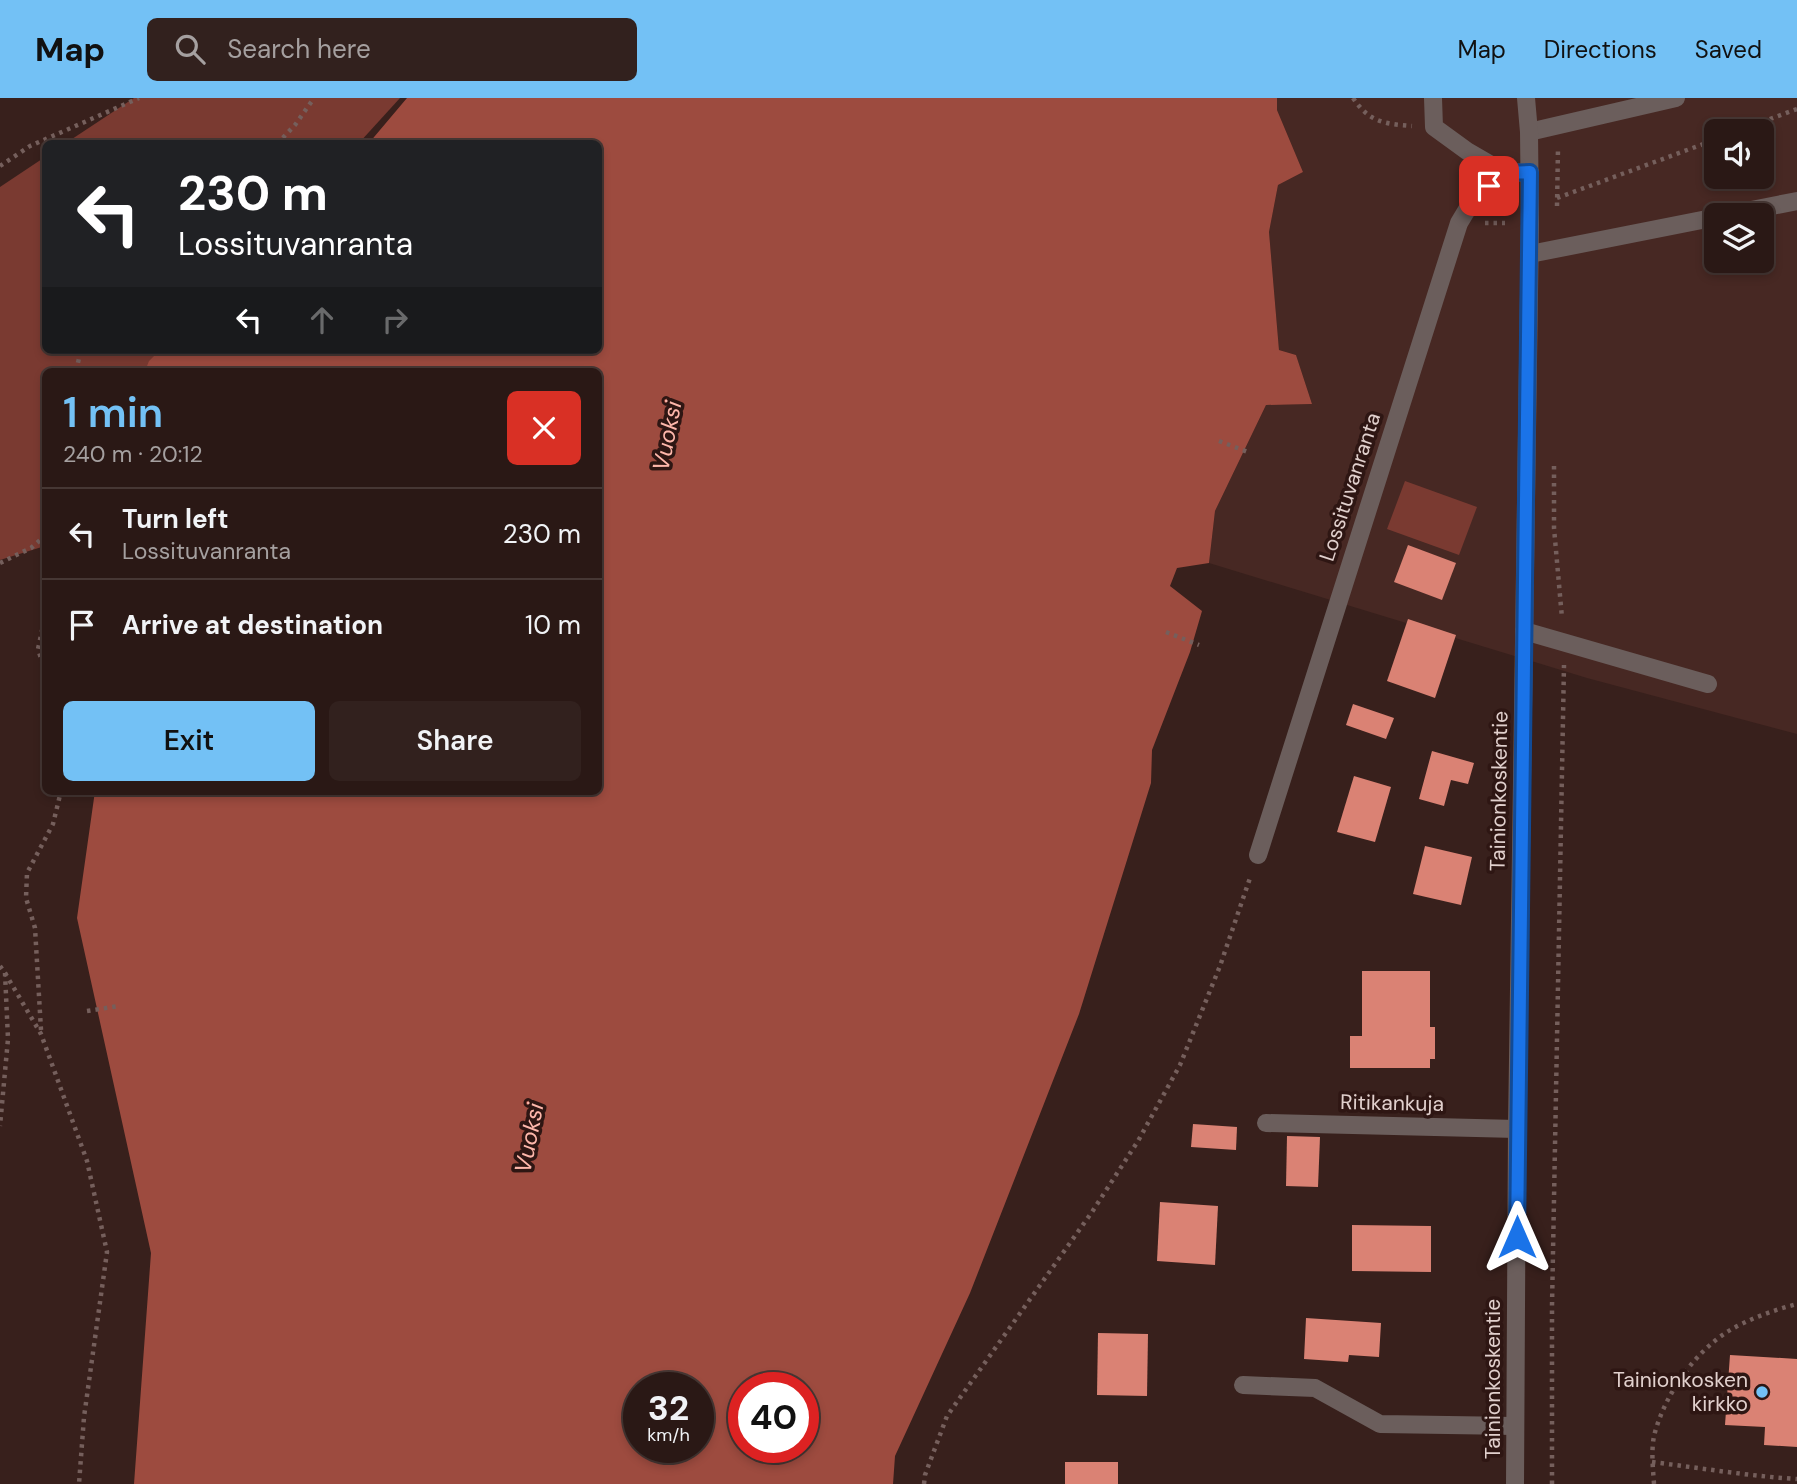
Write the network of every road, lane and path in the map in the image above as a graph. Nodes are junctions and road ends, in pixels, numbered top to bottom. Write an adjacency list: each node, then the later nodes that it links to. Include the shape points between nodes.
1 (139, 98): 12 (path)
2 (314, 98): 13 (path)
3 (1353, 98): 10 (path, via 1377,121)
4 (1433, 98): 10 (street)
5 (1526, 98): 11 (street, Tainionkoskentie)
6 (1676, 98): 9 (street)
7 (1797, 109): 8 (path)
8 (1770, 119)
9 (1559, 125): 11 (street); 19 (path)
10 (1434, 127): 18 (street)
11 (1529, 132): 17 (street, Tainionkoskentie)
12 (44, 140)
13 (281, 140)
14 (42, 141): 16 (path)
15 (1704, 144): 19 (path)
16 (0, 166)
17 (1530, 172): 18 (street); 24 (street, Tainionkoskentie)
18 (1505, 173): 38 (street, Lossituvanranta, via 1474,198 1459,223)
19 (1557, 198): 22 (path)
20 (1797, 201): 21 (street)
21 (1774, 206)
22 (1557, 211)
23 (1704, 220): 24 (street)
24 (1530, 254): 31 (street, Tainionkoskentie)
25 (1219, 441): 26 (path)
26 (1248, 452)
27 (1554, 463): 33 (path)
28 (42, 539): 29 (path)
29 (0, 563)
30 (42, 630): 35 (path, via 38,649)
31 (1524, 631): 33 (street); 46 (street, Tainionkoskentie)
32 (1166, 632): 34 (path)
33 (1564, 643): 36 (street); 55 (path)
34 (1199, 645)
35 (42, 662)
36 (1708, 684)
37 (60, 795): 43 (path, via 53,824 27,873)
38 (1258, 855): 53 (path, via 1180,1065 1092,1212 947,1416)
39 (0, 966): 40 (path)
40 (5, 972): 43 (path); 45 (path, via 8,1039)
41 (119, 1006): 42 (path)
42 (87, 1011)
43 (41, 1034): 52 (path, via 86,1161 107,1252)
44 (1266, 1123): 46 (street, Ritikankuja)
45 (0, 1126)
46 (1517, 1129): 49 (street, Tainionkoskentie)
47 (1797, 1304): 50 (path, via 1727,1332 1691,1364 1664,1408 1654,1436)
48 (1243, 1385): 49 (street, via 1315,1388 1380,1424)
49 (1515, 1426): 54 (street, Tainionkoskentie)
50 (1653, 1462): 51 (path); 56 (path)
51 (1797, 1479)
52 (79, 1484)
53 (924, 1484)
54 (1515, 1484)
55 (1552, 1484)
56 (1654, 1484)

